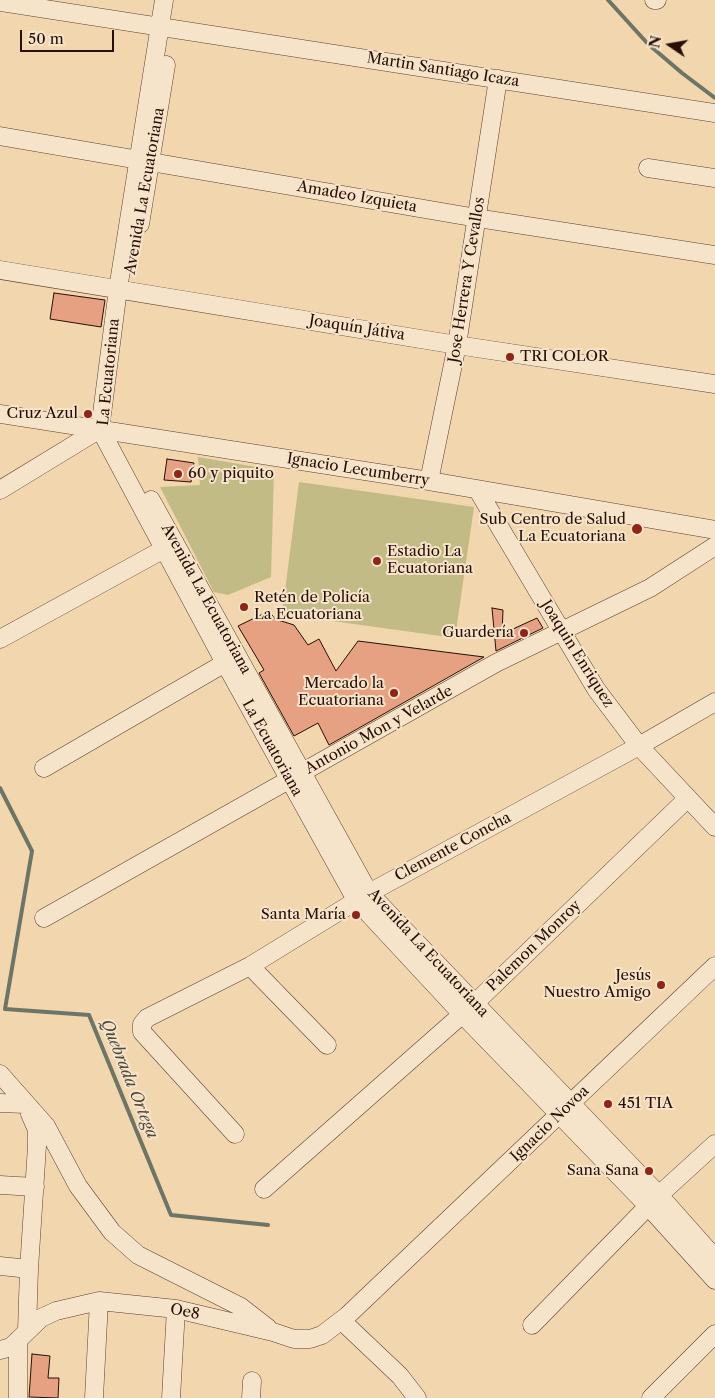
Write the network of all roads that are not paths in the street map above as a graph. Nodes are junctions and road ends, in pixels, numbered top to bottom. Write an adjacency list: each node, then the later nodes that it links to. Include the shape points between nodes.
1 (164, 0): 4 (street)
2 (176, 0): 4 (street)
3 (0, 2): 4 (street, Martin Santiago Icaza)
4 (166, 28): 5 (street, Martin Santiago Icaza); 8 (street, La Ecuatoriana)
5 (498, 79): 6 (street, Martin Santiago Icaza); 11 (street, Jose Herrera Y Cevallos)
6 (715, 113)
7 (0, 136): 8 (street, Amadeo Izquieta)
8 (145, 161): 11 (street, Amadeo Izquieta); 14 (street, La Ecuatoriana)
9 (648, 168): 10 (street)
10 (715, 178)
11 (477, 218): 12 (street, Amadeo Izquieta); 15 (street, Jose Herrera Y Cevallos)
12 (715, 255)
13 (0, 270): 14 (street, Joaquín Játiva)
14 (123, 290): 15 (street, Joaquín Játiva); 18 (street, La Ecuatoriana)
15 (457, 345): 16 (street, Joaquín Játiva); 19 (street, Jose Herrera Y Cevallos)
16 (715, 384)
17 (0, 414): 18 (street, Ignacio Lecumberry)
18 (106, 430): 19 (street, Ignacio Lecumberry); 21 (street); 23 (street, La Ecuatoriana)
19 (429, 481): 20 (street, Ignacio Lecumberry)
20 (477, 489): 22 (street, Ignacio Lecumberry); 25 (street, Joaquin Enriquez)
21 (0, 490)
22 (715, 530)
23 (170, 546): 26 (street); 27 (street, La Ecuatoriana); 31 (street, Avenida La Ecuatoriana)
24 (715, 546): 25 (street, Antonio Mon y Velarde, via 650,588)
25 (561, 631): 29 (street, Joaquin Enriquez, via 596,690); 31 (street, Antonio Mon y Velarde, via 496,663)
26 (0, 639)
27 (225, 663): 30 (street); 31 (street, La Ecuatoriana)
28 (715, 702): 29 (street, Clemente Concha)
29 (639, 746): 32 (street, Joaquin Enriquez); 34 (street, Clemente Concha)
30 (44, 768)
31 (296, 776): 34 (street, Avenida La Ecuatoriana); 35 (street, Antonio Mon y Velarde)
32 (688, 798): 33 (street, Joaquin Enriquez); 38 (street, Palemon Monroy)
33 (715, 827)
34 (362, 897): 36 (street, Clemente Concha); 38 (street, Avenida La Ecuatoriana)
35 (44, 918)
36 (250, 966): 39 (street); 44 (street, Clemente Concha, via 147,1018 142,1024 142,1032)
37 (715, 966): 43 (street, Ignacio Novoa)
38 (468, 1009): 43 (street, Avenida La Ecuatoriana); 48 (street, Palemon Monroy)
39 (328, 1045)
40 (0, 1074): 42 (street)
41 (0, 1102): 42 (street)
42 (26, 1104): 47 (street, via 37,1130); 58 (street, via 46,1126 78,1186 112,1232 138,1255 241,1307)
43 (566, 1109): 49 (street, Avenida La Ecuatoriana); 56 (street, Ignacio Novoa)
44 (235, 1134)
45 (715, 1144): 49 (street)
46 (0, 1185): 47 (street)
47 (35, 1187): 52 (street)
48 (264, 1189)
49 (653, 1201): 50 (street); 53 (street); 57 (street)
50 (715, 1258)
51 (0, 1266): 52 (street)
52 (29, 1269): 60 (street)
53 (715, 1280)
54 (99, 1301): 55 (street, Oe8); 60 (street, Oe8, via 41,1318); 63 (street)
55 (176, 1309): 58 (street, Oe8); 64 (street)
56 (344, 1318): 58 (street, Oe8, via 322,1335 310,1339 294,1339); 65 (street, via 400,1376)
57 (532, 1325)
58 (273, 1332)
59 (715, 1334): 66 (street)
60 (23, 1335): 61 (street, Oe8, via 11,1347); 62 (street)
61 (0, 1350)
62 (18, 1398)
63 (94, 1398)
64 (172, 1398)
65 (416, 1398)
66 (651, 1398)

